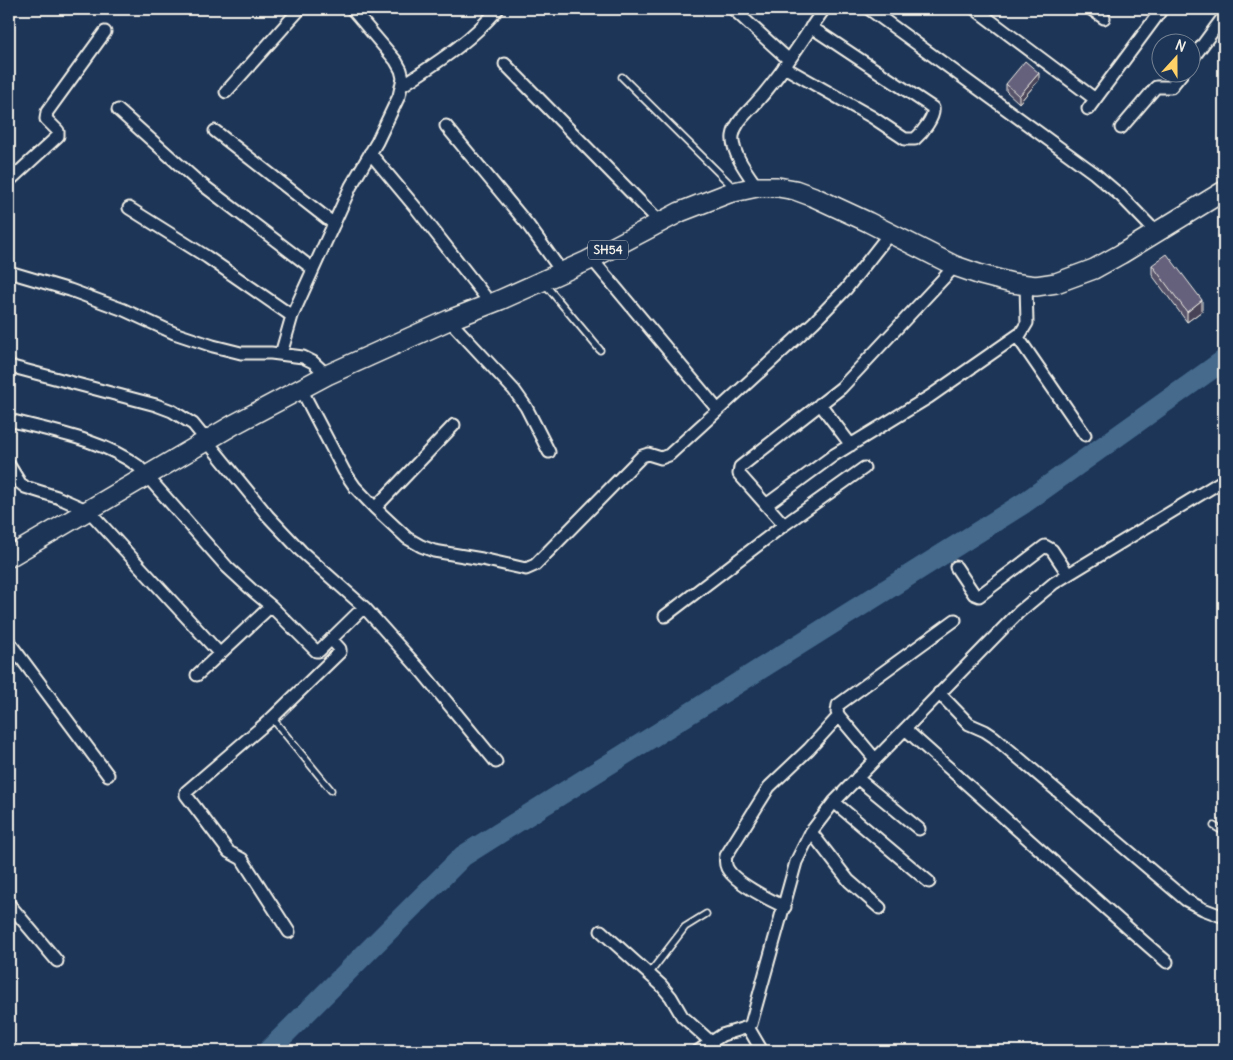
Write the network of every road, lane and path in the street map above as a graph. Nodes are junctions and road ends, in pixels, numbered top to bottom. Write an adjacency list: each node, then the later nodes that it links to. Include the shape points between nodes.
1 (300, 9): 20 (street)
2 (352, 9): 19 (street, via 396,60 402,70)
3 (498, 9): 19 (street, via 463,45)
4 (733, 9): 16 (street)
5 (824, 9): 12 (street)
6 (869, 9): 35 (street, via 1094,173)
7 (975, 9): 21 (street)
8 (1091, 9): 11 (street)
9 (1162, 9): 21 (street)
10 (1224, 16): 14 (street)
11 (1104, 18)
12 (811, 27): 16 (street); 16 (street, via 933,108 933,114 921,133 915,139 905,139)
13 (105, 32): 28 (street, via 47,112 46,119 58,131 58,136)
14 (1200, 48)
15 (505, 64): 33 (street)
16 (787, 64): 29 (street, via 740,120 733,136 741,164)
17 (622, 77): 31 (lane)
18 (1175, 82): 25 (street, via 1171,87 1156,87)
19 (403, 86): 27 (street)
20 (226, 92)
21 (1095, 99): 22 (street)
22 (1088, 109)
23 (118, 110): 39 (street, via 195,178)
24 (446, 126): 41 (street, via 528,225)
25 (1122, 128)
26 (215, 131): 34 (street)
27 (370, 153): 34 (street); 44 (street)
28 (9, 181)
29 (757, 187): 31 (main road, SH54); 36 (main road, SH54, via 795,190)
30 (1224, 191): 35 (main road, SH54)
31 (737, 192): 33 (main road, SH54, via 707,201)
32 (129, 208): 45 (street)
33 (660, 222): 37 (main road, SH54)
34 (334, 224): 39 (street)
35 (1156, 232): 43 (main road, SH54, via 1114,258 1074,277 1056,283)
36 (890, 233): 38 (main road, SH54); 54 (street, via 846,290)
37 (591, 258): 41 (main road, SH54); 54 (street)
38 (955, 266): 43 (main road, SH54); 53 (street, via 841,388)
39 (313, 269): 45 (street)
40 (9, 272): 49 (street, via 70,290 213,346 241,353)
41 (562, 272): 42 (main road, SH54)
42 (542, 281): 44 (main road, SH54); 48 (lane)
43 (1026, 285): 47 (street, via 1027,322)
44 (491, 304): 46 (main road, SH54)
45 (292, 316): 49 (street)
46 (449, 320): 51 (main road, SH54); 60 (street, via 514,390)
47 (1017, 336): 57 (street); 59 (street, via 929,397)
48 (600, 350)
49 (280, 354): 51 (street, via 303,357)
50 (9, 366): 58 (street, via 172,411 193,424)
51 (327, 375): 52 (main road, SH54)
52 (301, 389): 58 (main road, SH54); 66 (street, via 344,471)
53 (820, 404): 59 (street); 65 (street, via 739,469 739,474)
54 (718, 410): 66 (street, via 669,455 663,458 648,454 642,456 535,565 526,570 421,546 392,526)
55 (9, 420): 63 (street, via 71,436 108,450 130,460)
56 (454, 425): 66 (street)
57 (1085, 435)
58 (206, 441): 63 (main road, SH54); 73 (street, via 268,516)
59 (851, 445): 65 (street)
60 (549, 452)
61 (9, 465): 67 (street, via 25,487)
62 (864, 468): 68 (street)
63 (147, 476): 67 (main road, SH54); 72 (street, via 227,566)
64 (1224, 480): 71 (street)
65 (766, 505): 68 (street)
66 (375, 508)
67 (88, 511): 69 (main road, SH54); 78 (street)
68 (784, 526): 74 (street)
69 (9, 557)
70 (956, 567): 71 (street, via 974,594 979,596 1045,546 1052,550)
71 (1068, 574): 80 (street, via 1018,612)
72 (271, 606): 76 (street, via 316,651); 78 (street)
73 (364, 608): 76 (street); 85 (street)
74 (665, 616)
75 (955, 620): 81 (street, via 840,702 836,709)
76 (331, 639): 82 (street, via 340,652)
77 (9, 642): 86 (street)
78 (220, 654): 79 (street)
79 (198, 675)
80 (939, 693): 83 (street); 99 (street, via 969,724 994,737 1186,900)
81 (839, 716): 84 (street); 96 (street, via 769,787 726,856 726,867 730,873 763,897)
82 (272, 718): 88 (lane); 101 (street, via 186,795 229,852 242,859)
83 (905, 729): 84 (street); 103 (street)
84 (875, 759): 87 (street)
85 (496, 762)
86 (108, 775)
87 (858, 778): 89 (street); 91 (street)
88 (331, 790)
89 (834, 802): 92 (street); 94 (street)
90 (1214, 826): 93 (lane)
91 (919, 829)
92 (811, 832): 96 (street, via 796,862); 97 (street, via 849,881)
93 (1224, 832)
94 (929, 882)
95 (9, 904): 102 (street)
96 (784, 906): 105 (street, via 754,1019)
97 (880, 908)
98 (706, 914): 104 (lane, via 685,927)
99 (1224, 917)
100 (601, 931): 104 (street)
101 (289, 932)
102 (57, 961)
103 (1167, 962)
104 (649, 974): 106 (street, via 666,990 682,1016)
105 (748, 1026): 106 (street); 108 (street)
106 (711, 1042): 107 (street)
107 (698, 1051)
108 (762, 1051)

